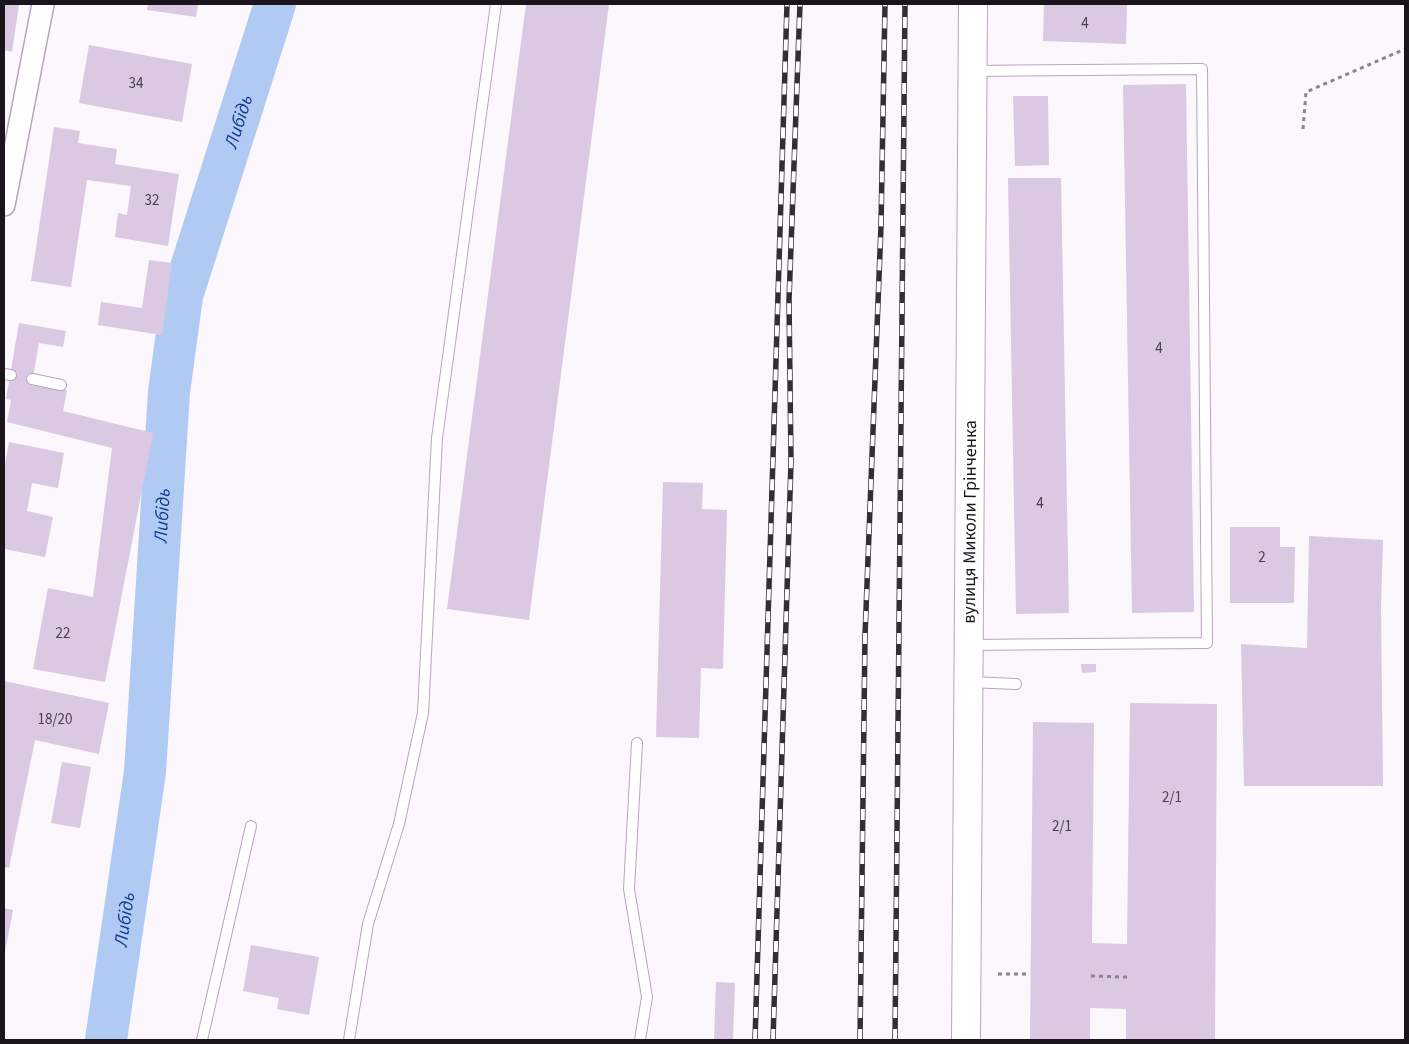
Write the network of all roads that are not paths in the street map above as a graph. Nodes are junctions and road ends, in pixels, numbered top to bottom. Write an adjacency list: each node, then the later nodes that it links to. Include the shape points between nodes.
1 (43, 4): 5 (street)
2 (496, 4): 14 (lane, via 437,438 423,713 400,824 368,924)
3 (973, 4): 4 (main road, вулиця Миколи Грінченка)
4 (972, 71): 8 (main road, вулиця Миколи Грінченка); 8 (lane, via 1202,69 1207,643)
5 (4, 205)
6 (32, 379): 7 (lane)
7 (61, 385)
8 (969, 645): 9 (main road, вулиця Миколи Грінченка)
9 (969, 682): 10 (lane); 16 (main road, вулиця Миколи Грінченка)
10 (1016, 684)
11 (637, 743): 15 (lane, via 629,889 648,997)
12 (251, 826): 13 (lane)
13 (202, 1040)
14 (349, 1040)
15 (640, 1040)
16 (966, 1040)

